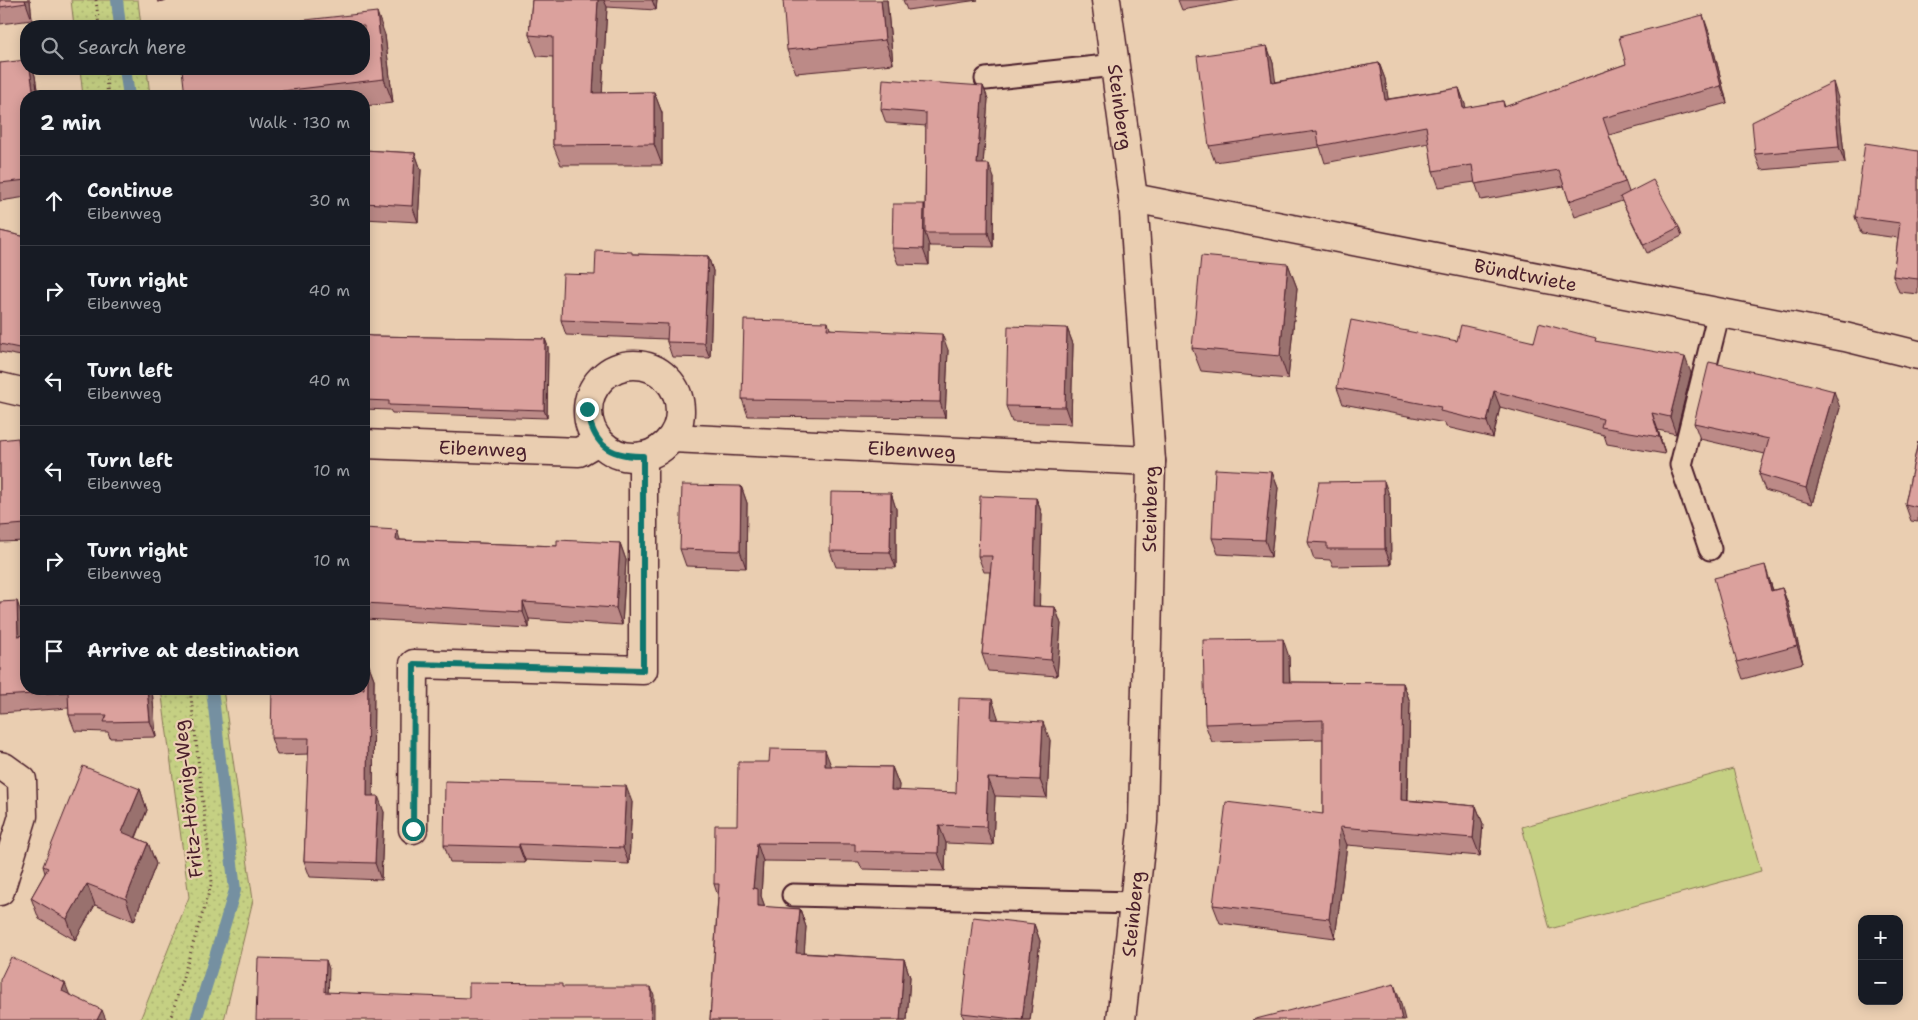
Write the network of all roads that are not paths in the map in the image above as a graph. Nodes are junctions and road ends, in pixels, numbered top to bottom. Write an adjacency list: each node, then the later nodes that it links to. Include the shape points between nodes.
1 (1106, 0): 2 (street, Steinberg)
2 (1115, 65): 3 (lane); 4 (street, Steinberg)
3 (986, 79)
4 (1133, 198): 5 (street, Bündtwiete); 13 (street, Steinberg)
5 (1719, 312): 6 (street, Bündtwiete); 14 (lane, via 1681,465)
6 (1918, 355)
7 (0, 387): 8 (street)
8 (20, 392)
9 (672, 438): 10 (street, via 680,405 675,389 664,375 648,367 632,365 615,368 601,378 591,392 587,409 590,426); 12 (street); 13 (street, Eibenweg)
10 (598, 441): 11 (street, Eibenweg, via 579,452); 12 (street, via 626,457)
11 (370, 444)
12 (643, 456): 16 (street, via 643,670 414,664)
13 (1151, 461): 19 (street, Steinberg, via 1143,822)
14 (1710, 549)
15 (0, 766): 17 (street, via 22,780 23,816)
16 (413, 829)
17 (0, 891)
18 (793, 895): 19 (lane)
19 (1135, 903): 20 (street, Steinberg)
20 (1121, 1020)

